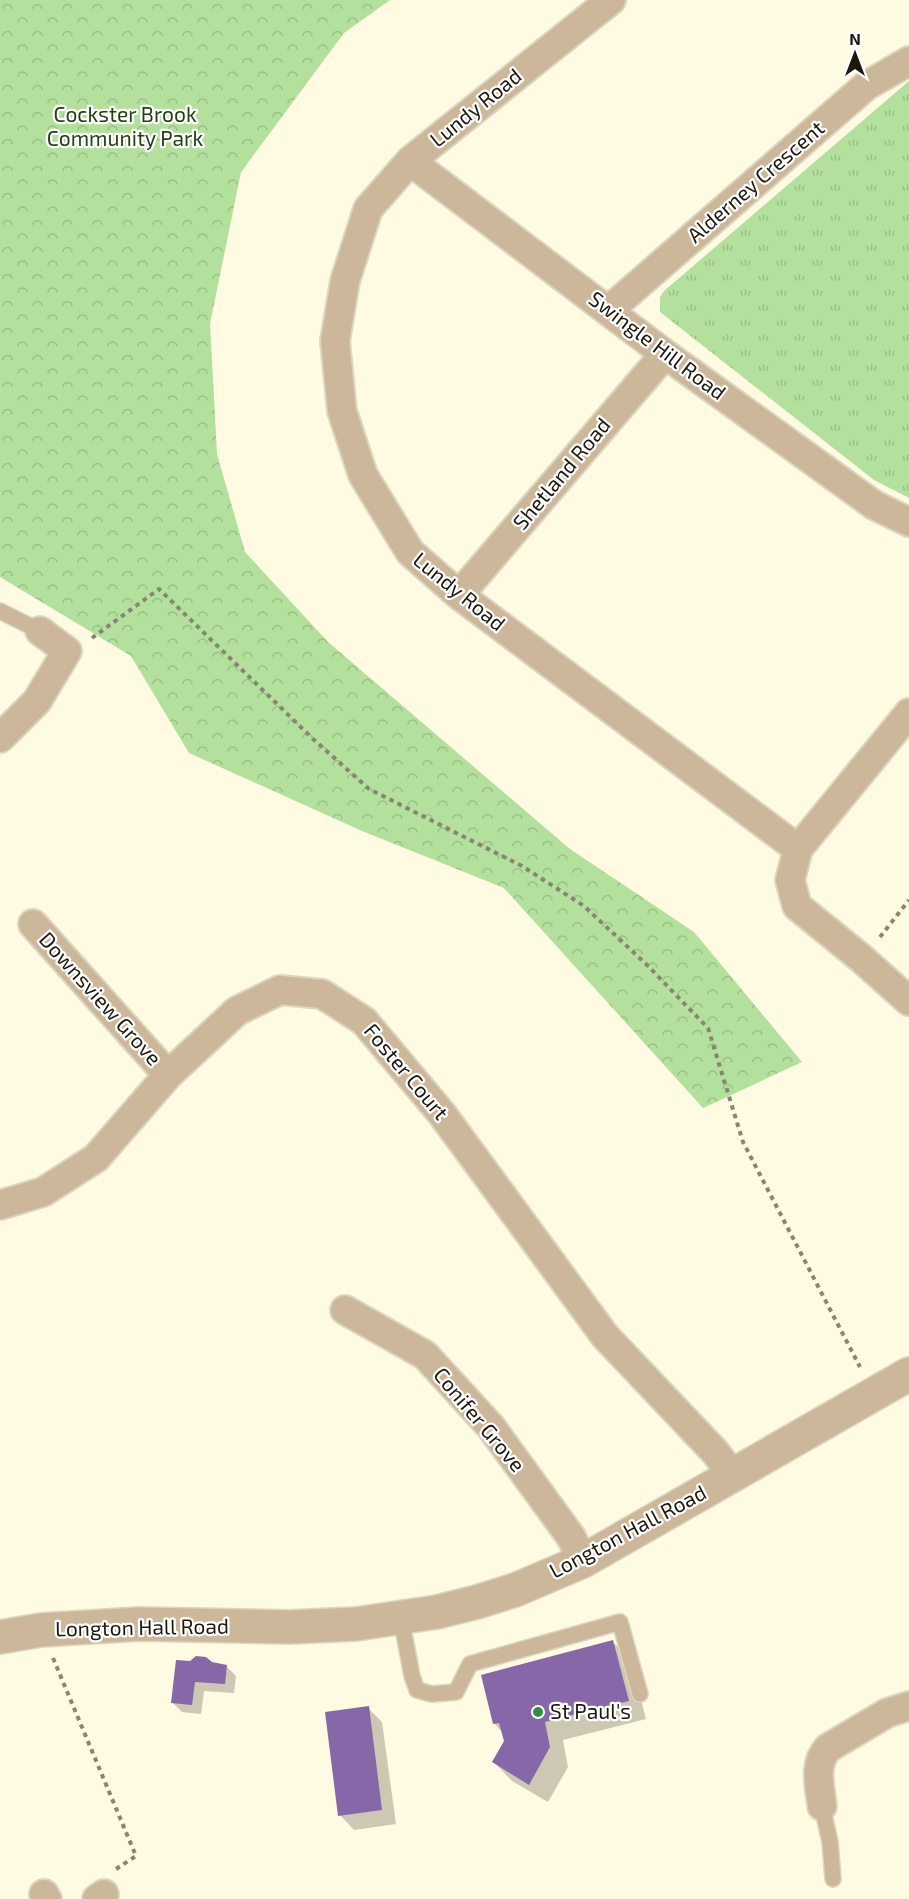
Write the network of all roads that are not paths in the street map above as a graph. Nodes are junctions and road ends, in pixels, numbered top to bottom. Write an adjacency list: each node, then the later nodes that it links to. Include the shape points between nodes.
1 (611, 0): 3 (street, Lundy Road)
2 (909, 61): 4 (street, Alderney Crescent, via 866,86)
3 (410, 161): 4 (street, Swingle Hill Road); 7 (street, Lundy Road, via 368,209 345,281 334,341 341,399 363,475 410,552)
4 (609, 310): 5 (street, Swingle Hill Road)
5 (665, 354): 6 (street, Swingle Hill Road, via 874,505); 7 (street, Shetland Road)
6 (909, 522)
7 (459, 595): 12 (street, Lundy Road)
8 (0, 611): 9 (lane)
9 (40, 630): 11 (street, via 67,651 37,701)
10 (909, 713): 12 (street)
11 (0, 738)
12 (798, 849): 14 (street, via 790,880 797,906)
13 (33, 924): 15 (street, Downsview Grove)
14 (909, 1000)
15 (168, 1075): 16 (street, Foster Court, via 96,1158 42,1192); 19 (street, Foster Court, via 237,1011 280,990 322,994 364,1021 442,1114 605,1336 716,1452)
16 (0, 1205)
17 (345, 1310): 20 (street, Conifer Grove, via 424,1355 491,1427 571,1537)
18 (909, 1374): 19 (street, Longton Hall Road)
19 (732, 1474): 20 (street, Longton Hall Road)
20 (583, 1561): 21 (street, Longton Hall Road, via 515,1590)
21 (401, 1618): 22 (street, Longton Hall Road, via 289,1627 139,1624 41,1630); 23 (lane, via 417,1690 432,1694 456,1692 470,1664 620,1622)
22 (0, 1637)
23 (640, 1694)
24 (909, 1706): 25 (street, via 887,1713 821,1756 818,1768)
25 (822, 1806): 26 (lane)
26 (833, 1879)

